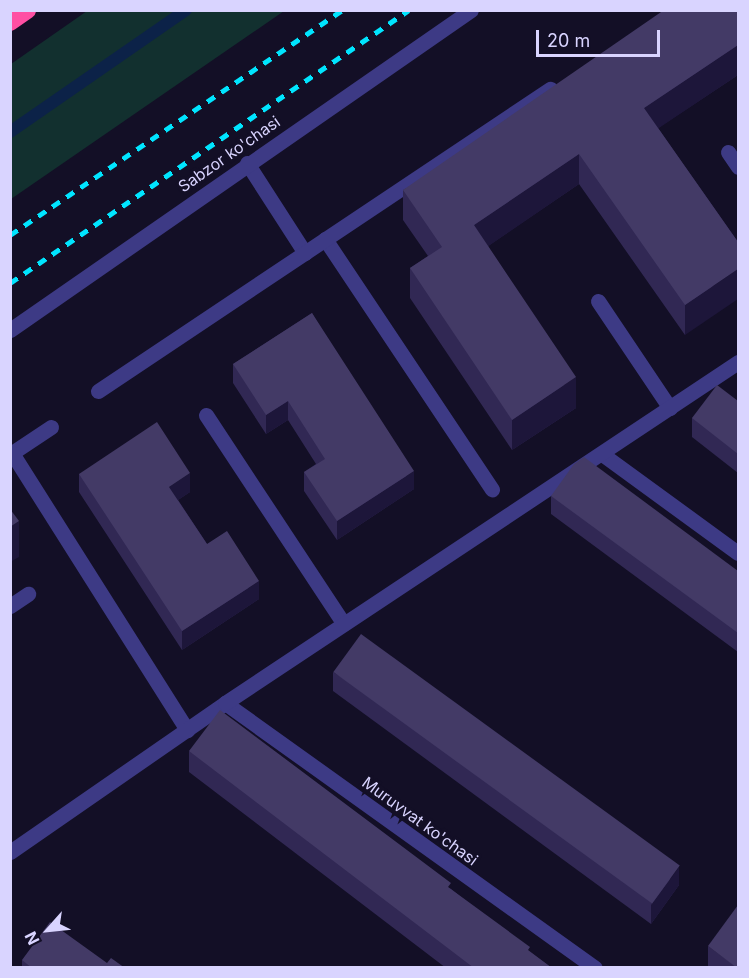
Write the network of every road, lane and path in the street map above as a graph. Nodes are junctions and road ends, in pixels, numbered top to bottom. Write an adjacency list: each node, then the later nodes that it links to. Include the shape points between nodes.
1 (27, 10): 3 (highway)
2 (471, 10): 6 (street, Sabzor ko'chasi)
3 (10, 22)
4 (560, 82): 8 (street)
5 (729, 152): 7 (street)
6 (247, 163): 9 (street); 11 (street, Sabzor ko'chasi)
7 (738, 167)
8 (325, 239): 9 (street); 18 (street)
9 (305, 253): 13 (street)
10 (598, 301): 14 (street)
11 (10, 330)
12 (738, 362): 14 (street)
13 (98, 391)
14 (670, 408): 17 (street)
15 (206, 415): 22 (street)
16 (51, 427): 24 (street, via 12,453)
17 (602, 454): 19 (street); 22 (street)
18 (492, 489)
19 (738, 553)
20 (28, 594): 21 (street)
21 (10, 606)
22 (344, 624): 23 (street)
23 (225, 703): 24 (street); 26 (street, Muruvvat ko'chasi)
24 (187, 730): 25 (street)
25 (10, 852)
26 (595, 968)

